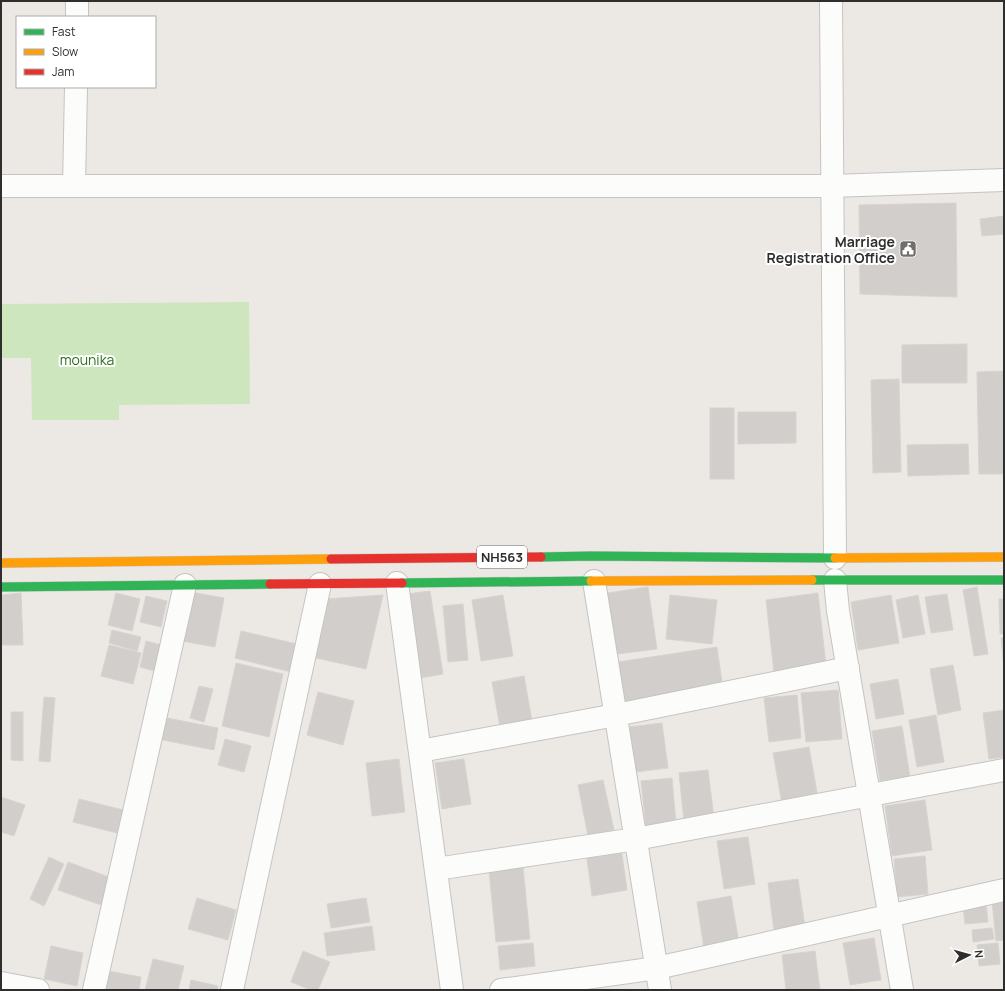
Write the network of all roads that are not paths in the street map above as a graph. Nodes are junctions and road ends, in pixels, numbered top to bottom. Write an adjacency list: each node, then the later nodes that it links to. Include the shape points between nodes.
1 (77, 1): 3 (street)
2 (831, 1): 8 (street)
3 (77, 16)
4 (76, 88): 7 (street)
5 (1004, 180): 8 (street)
6 (1, 186): 7 (street)
7 (74, 186): 8 (street)
8 (832, 186): 10 (street)
9 (1004, 557): 10 (highway, NH563)
10 (835, 558): 11 (highway, NH563, via 591,556)
11 (1, 563)
12 (835, 580): 13 (highway, NH563); 14 (highway, NH563); 19 (street)
13 (1004, 580)
14 (594, 581): 15 (highway, NH563); 20 (street)
15 (397, 583): 16 (highway, NH563); 21 (street)
16 (320, 584): 17 (highway, NH563); 32 (street)
17 (185, 585): 18 (highway, NH563); 31 (street)
18 (1, 587)
19 (848, 668): 20 (street); 23 (street)
20 (616, 715): 21 (street); 24 (street)
21 (420, 751): 25 (street)
22 (1004, 770): 23 (street)
23 (869, 796): 24 (street); 27 (street)
24 (636, 839): 25 (street); 28 (street)
25 (436, 869): 33 (street)
26 (1004, 890): 27 (street)
27 (889, 916): 28 (street); 36 (street)
28 (657, 968): 34 (street); 35 (street)
29 (1, 983): 30 (street)
30 (38, 990)
31 (94, 990)
32 (232, 990)
33 (452, 990)
34 (501, 990)
35 (660, 990)
36 (902, 990)

